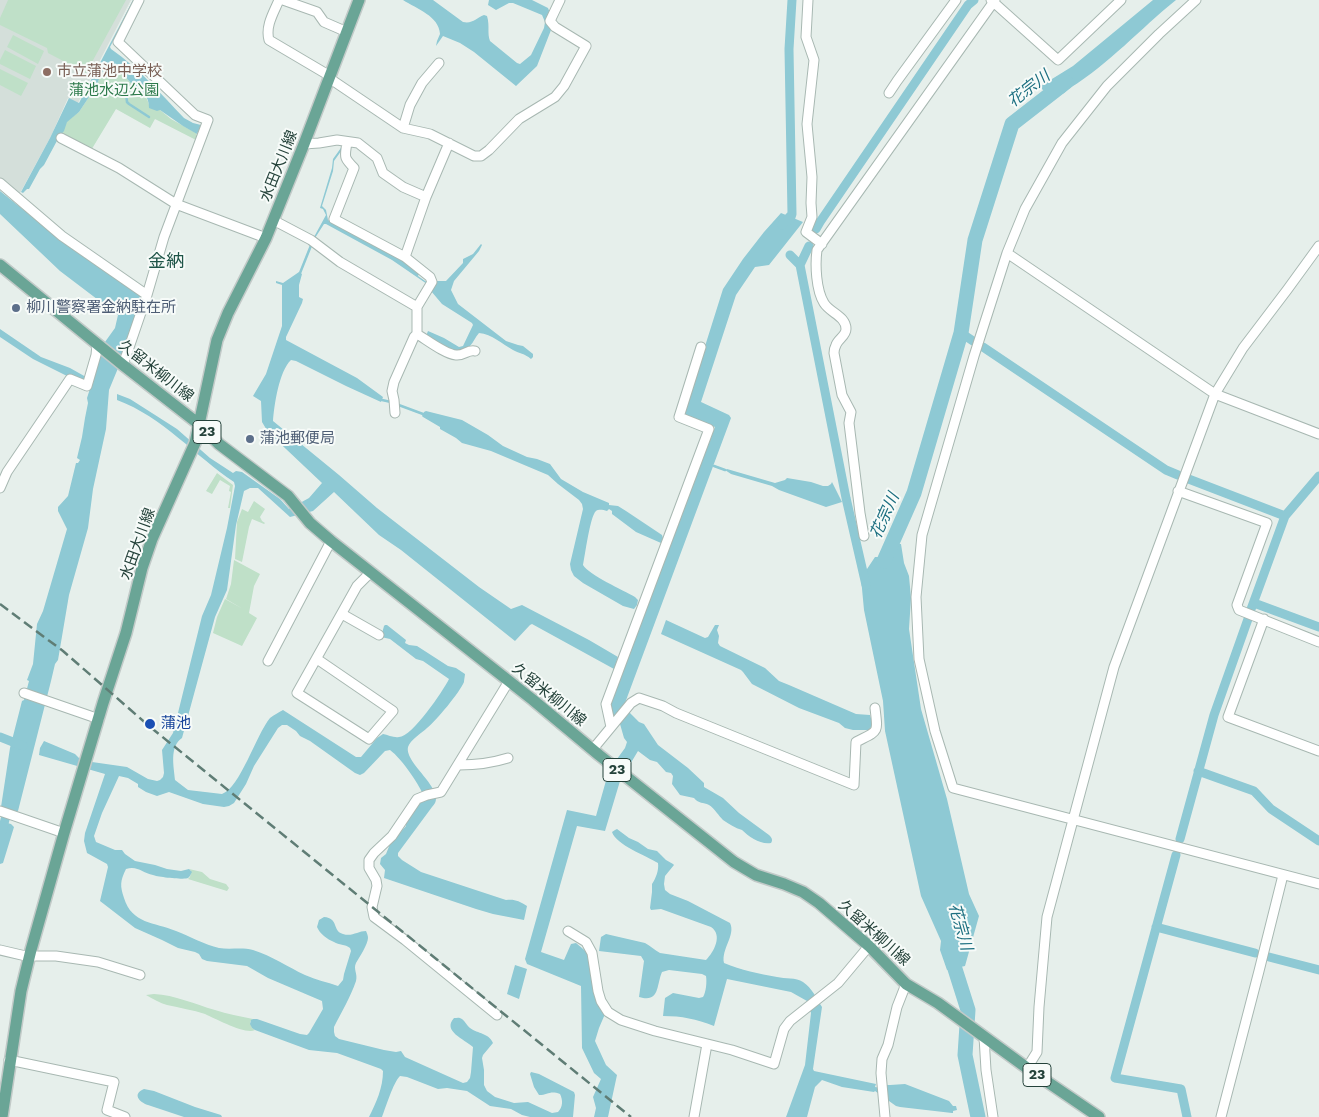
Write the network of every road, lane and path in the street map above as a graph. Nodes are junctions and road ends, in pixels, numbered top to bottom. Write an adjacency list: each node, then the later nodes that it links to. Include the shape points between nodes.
1 (139, 0): 21 (street, via 118,42 195,115 208,120)
2 (281, 0): 10 (street, via 317,12 324,22); 12 (street, via 270,23 269,40)
3 (359, 0): 10 (main road, 水田大川線)
4 (560, 0): 17 (street, via 550,20 586,46 564,86 555,96 519,119 481,156 474,156)
5 (808, 0): 24 (street, via 806,36 814,60 807,124 812,217 806,232)
6 (956, 0): 13 (street)
7 (1121, 0): 9 (street, via 1058,60)
8 (1196, 0): 26 (street, via 1107,86 1062,143 1025,209)
9 (993, 1): 24 (street)
10 (347, 32): 12 (main road, 水田大川線)
11 (439, 63): 14 (street, via 418,90)
12 (330, 77): 14 (street); 18 (main road, 水田大川線)
13 (889, 93)
14 (403, 128): 17 (street, via 430,134)
15 (61, 138): 21 (street, via 120,168)
16 (347, 142): 18 (street, via 336,140); 20 (street, via 358,143 377,158 383,173 402,187); 27 (street, via 346,160 354,168 334,219)
17 (449, 143): 20 (street)
18 (304, 144): 22 (main road, 水田大川線)
19 (0, 183): 29 (street, via 62,236)
20 (426, 197): 27 (street)
21 (176, 204): 23 (street); 29 (street)
22 (273, 220): 23 (main road, 水田大川線); 30 (street, via 311,240 340,262)
23 (266, 238): 38 (main road, 水田大川線, via 217,340)
24 (822, 244): 42 (street, via 817,250 816,260 820,292 824,304 843,319 846,328 834,353 842,395 851,412 849,422)
25 (1319, 246): 36 (street, via 1243,348)
26 (1007, 253): 36 (street); 61 (street, via 922,535 916,597 919,659 935,731 953,788)
27 (405, 258): 30 (street, via 432,282)
28 (0, 265): 32 (main road, 久留米柳川線 / 23)
29 (147, 295): 35 (street)
30 (417, 307): 31 (street)
31 (417, 334): 34 (street, via 451,354 460,356); 37 (street, via 394,382)
32 (99, 346): 35 (main road, 久留米柳川線 / 23); 40 (street, via 87,386 70,379 7,472)
33 (701, 347): 55 (street, via 679,417 709,429 606,704)
34 (475, 351)
35 (123, 365): 38 (main road, 久留米柳川線 / 23)
36 (1215, 394): 39 (street); 41 (street)
37 (395, 413)
38 (200, 425): 43 (main road, 久留米柳川線 / 23, via 219,444 288,496 310,523); 54 (main road, 水田大川線, via 142,568)
39 (1319, 434)
40 (0, 488)
41 (1178, 491): 46 (street, via 1267,523 1237,605 1240,610); 61 (street, via 1114,667)
42 (864, 536)
43 (331, 541): 44 (main road, 久留米柳川線 / 23); 50 (street)
44 (371, 572): 45 (street, via 357,586); 51 (main road, 久留米柳川線 / 23)
45 (342, 614): 47 (street); 49 (street)
46 (1264, 619): 48 (street); 57 (street, via 1228,717)
47 (379, 635)
48 (1319, 642)
49 (316, 659): 49 (street, via 297,693 369,739 393,711)
50 (268, 661)
51 (509, 681): 56 (main road, 久留米柳川線 / 23); 59 (street)
52 (24, 693): 54 (street)
53 (875, 708): 55 (street, via 877,727 856,742 854,785 639,698)
54 (99, 719): 62 (main road, 水田大川線)
55 (611, 727): 56 (street)
56 (593, 749): 66 (main road, 久留米柳川線 / 23, via 734,862 756,875 803,892)
57 (1319, 751)
58 (508, 758): 59 (street)
59 (459, 765): 71 (street, via 441,792 417,799 392,836 369,860 377,886 372,912 374,917)
60 (0, 812): 62 (street)
61 (1073, 819): 63 (street); 75 (street, via 1047,917 1037,1052)
62 (64, 833): 68 (main road, 水田大川線)
63 (1283, 875): 64 (street); 82 (street)
64 (1319, 884)
65 (568, 931): 73 (street, via 586,942 592,953 600,1000 608,1012 621,1020 655,1031)
66 (869, 946): 70 (main road, 久留米柳川線 / 23); 73 (street, via 838,983 790,1021 784,1029 774,1064)
67 (0, 950): 68 (street)
68 (30, 957): 69 (street, via 56,956 98,962); 74 (main road, 水田大川線)
69 (140, 975)
70 (906, 984): 72 (main road, 久留米柳川線 / 23, via 938,1002); 79 (street, via 882,1059)
71 (497, 1016)
72 (980, 1033): 75 (main road, 久留米柳川線 / 23); 80 (street)
73 (707, 1044): 78 (street)
74 (9, 1060): 76 (main road, 水田大川線); 77 (street, via 114,1082 107,1110)
75 (1027, 1068): 81 (main road, 久留米柳川線 / 23)
76 (2, 1117)
77 (125, 1117)
78 (694, 1117)
79 (885, 1117)
80 (994, 1117)
81 (1099, 1117)
82 (1221, 1117)

